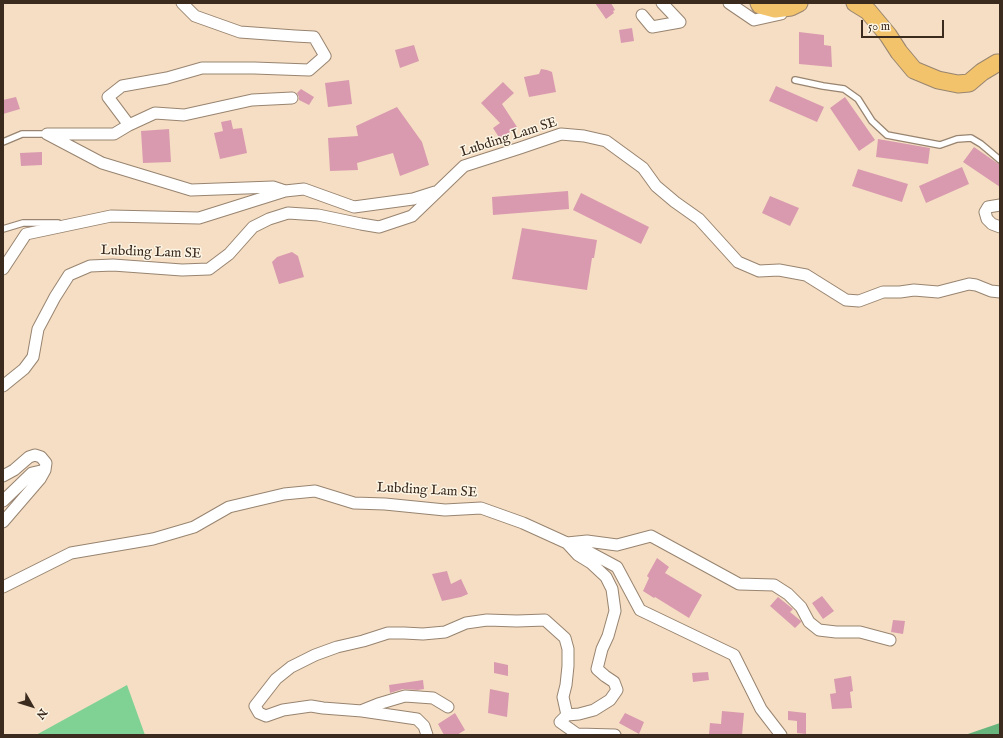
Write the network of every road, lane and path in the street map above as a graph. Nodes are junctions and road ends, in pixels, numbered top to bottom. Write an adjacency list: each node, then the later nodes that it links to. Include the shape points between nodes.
1 (182, 3): 12 (street, via 195,16 240,32 314,37 326,56 309,70 202,68 167,78 122,86 108,97)
2 (662, 3): 8 (street, via 680,22 652,27)
3 (730, 3): 7 (street, via 754,20 781,14)
4 (759, 3): 7 (main road)
5 (799, 3): 7 (main road, via 791,8)
6 (855, 3): 9 (main road, via 868,11 914,70 938,80 958,84 969,83)
7 (782, 9)
8 (642, 15)
9 (1000, 62)
10 (795, 80): 15 (lane, via 844,89 858,99 872,121 887,136 940,145 971,138)
11 (292, 98): 12 (street, via 252,100 184,115 156,113)
12 (129, 125): 13 (street, via 114,134)
13 (47, 134): 14 (lane, via 22,134); 16 (street, via 102,163 191,190 272,187)
14 (3, 142)
15 (1000, 160)
16 (285, 191): 17 (street, via 304,189 354,207 413,199); 19 (street, via 199,218 111,216)
17 (437, 191): 23 (street, Lubding Lam SE, via 464,166 561,134 584,136 606,141 643,168 656,186 699,219 738,262 759,271 779,270 806,275 846,300 858,301 884,292 938,292 969,284); 24 (street, Lubding Lam SE, via 412,216 380,227 318,215 288,213 270,219 253,228 229,254 209,269 182,270 113,265 90,266 68,275 38,329 32,357 24,369)
18 (1000, 205): 20 (street, via 988,207 986,212 987,219)
19 (83, 222): 21 (lane, via 23,223); 22 (street, via 26,234)
20 (1000, 227)
21 (3, 229)
22 (3, 269)
23 (1000, 292)
24 (3, 386)
25 (45, 470): 26 (street, via 46,463 41,456 35,455); 27 (street, via 32,473); 28 (street)
26 (3, 476)
27 (3, 501)
28 (3, 522)
29 (567, 543): 30 (street, Lubding Lam SE, via 481,508 445,510 354,503 315,491 284,494 228,507 194,527 153,539 71,553); 31 (street, via 587,541 617,545 651,536 739,584 774,585 788,594 809,622 819,630 860,632); 34 (street, Lubding Lam SE, via 606,577 612,589 615,611 597,669 614,682 618,690 610,700 594,710); 37 (street, via 617,567 640,610 734,655 761,709)
30 (3, 586)
31 (890, 640)
32 (448, 708): 33 (street, via 433,698 405,696)
33 (362, 711): 34 (street, via 311,706 283,710 266,716 259,713 256,706 276,679 291,667 315,654 337,647 388,633 445,632 466,623 487,620 545,620 565,638 568,649 563,697); 35 (street, via 417,719 424,726)
34 (567, 715): 36 (street, via 560,722 576,734)
35 (427, 735)
36 (615, 735)
37 (781, 735)

